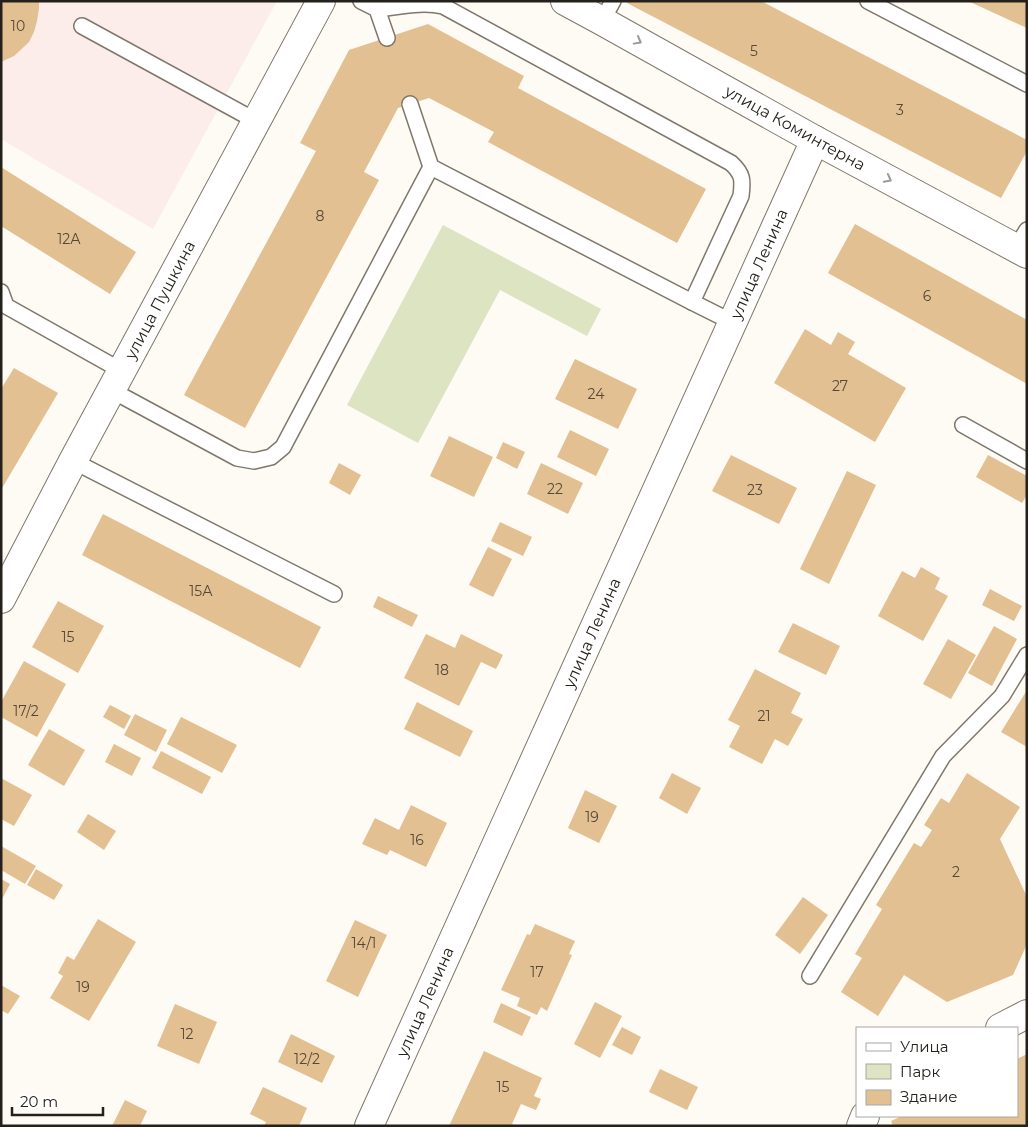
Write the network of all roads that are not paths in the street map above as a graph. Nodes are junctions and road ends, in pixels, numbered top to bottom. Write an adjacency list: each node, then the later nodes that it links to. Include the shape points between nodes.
1 (321, 1): 11 (street, улица Пушкина)
2 (361, 1): 5 (lane)
3 (565, 1): 6 (street, улица Коминтерна)
4 (868, 1): 9 (lane)
5 (378, 10): 8 (lane); 15 (lane, via 422,4 443,6 731,162 740,171 741,196)
6 (608, 11): 12 (street, улица Коминтерна, one-way to 12)
7 (82, 26): 11 (lane)
8 (387, 38)
9 (1027, 84)
10 (410, 104): 13 (lane)
11 (256, 121): 18 (street, улица Пушкина)
12 (815, 140): 14 (street, улица Коминтерна, one-way to 14); 17 (street, улица Ленина)
13 (431, 167): 15 (lane); 18 (lane, via 283,447 271,457 254,461 237,458)
14 (1023, 244)
15 (692, 302): 17 (lane)
16 (3, 304): 18 (lane)
17 (732, 322): 28 (street, улица Ленина)
18 (117, 380): 20 (street, улица Пушкина)
19 (964, 424): 21 (lane)
20 (73, 461): 22 (lane); 23 (street, улица Пушкина)
21 (1027, 461)
22 (334, 594)
23 (1, 599)
24 (1027, 654): 25 (lane, via 1002,696 943,756)
25 (810, 976)
26 (1027, 1014): 27 (street)
27 (1002, 1027)
28 (369, 1126)

